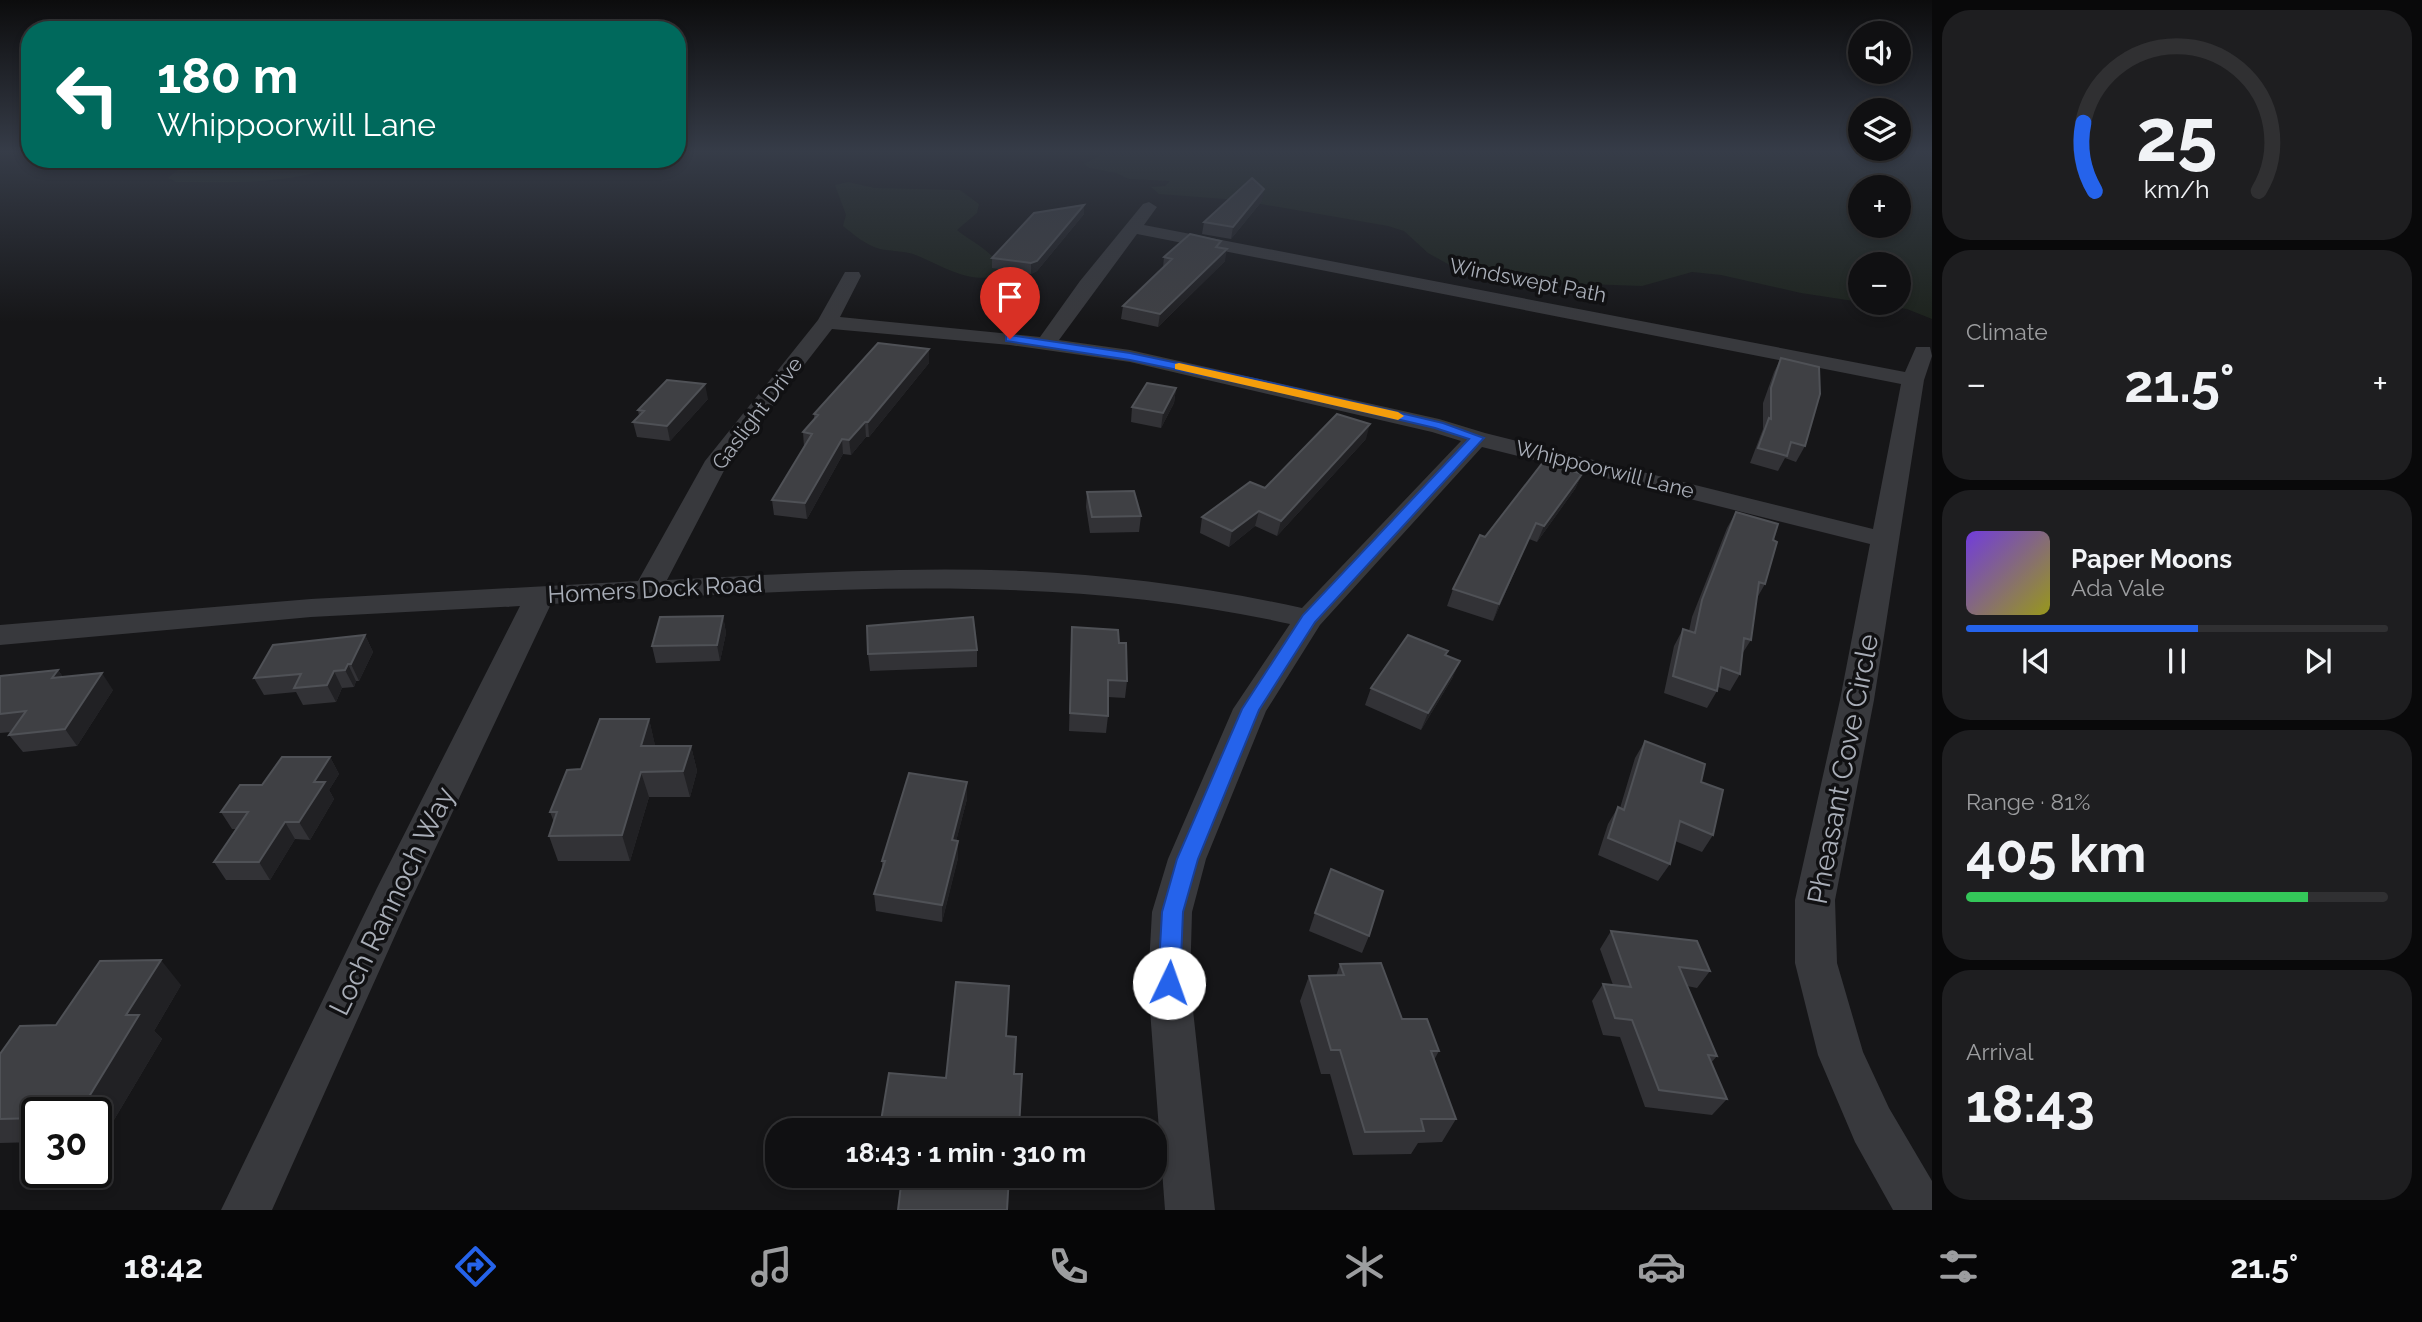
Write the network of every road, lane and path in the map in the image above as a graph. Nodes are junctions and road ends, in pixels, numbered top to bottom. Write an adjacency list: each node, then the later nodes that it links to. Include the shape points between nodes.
1 (1148, 208): 2 (street)
2 (1133, 228): 5 (street); 6 (street, Windswept Path)
3 (852, 276): 4 (street, Gaslight Drive)
4 (827, 322): 5 (street, Whippoorwill Lane); 9 (street, Gaslight Drive, via 717,461)
5 (1046, 343): 7 (street, Whippoorwill Lane, via 1259,383)
6 (1918, 365): 8 (street, Pheasant Cove Circle)
7 (1477, 438): 8 (street, Whippoorwill Lane); 11 (street)
8 (1886, 540): 15 (street, Pheasant Cove Circle, via 1815,900 1815,963 1841,1055 1872,1125)
9 (647, 591): 10 (street, Homers Dock Road); 11 (street, Homers Dock Road, via 1023,580 1110,587)
10 (541, 594): 12 (street, Homers Dock Road); 13 (street, Loch Rannoch Way)
11 (1309, 619): 14 (street, via 1251,709 1187,859 1172,912 1169,983)
12 (0, 635)
13 (246, 1210)
14 (1190, 1210)
15 (1921, 1210)

